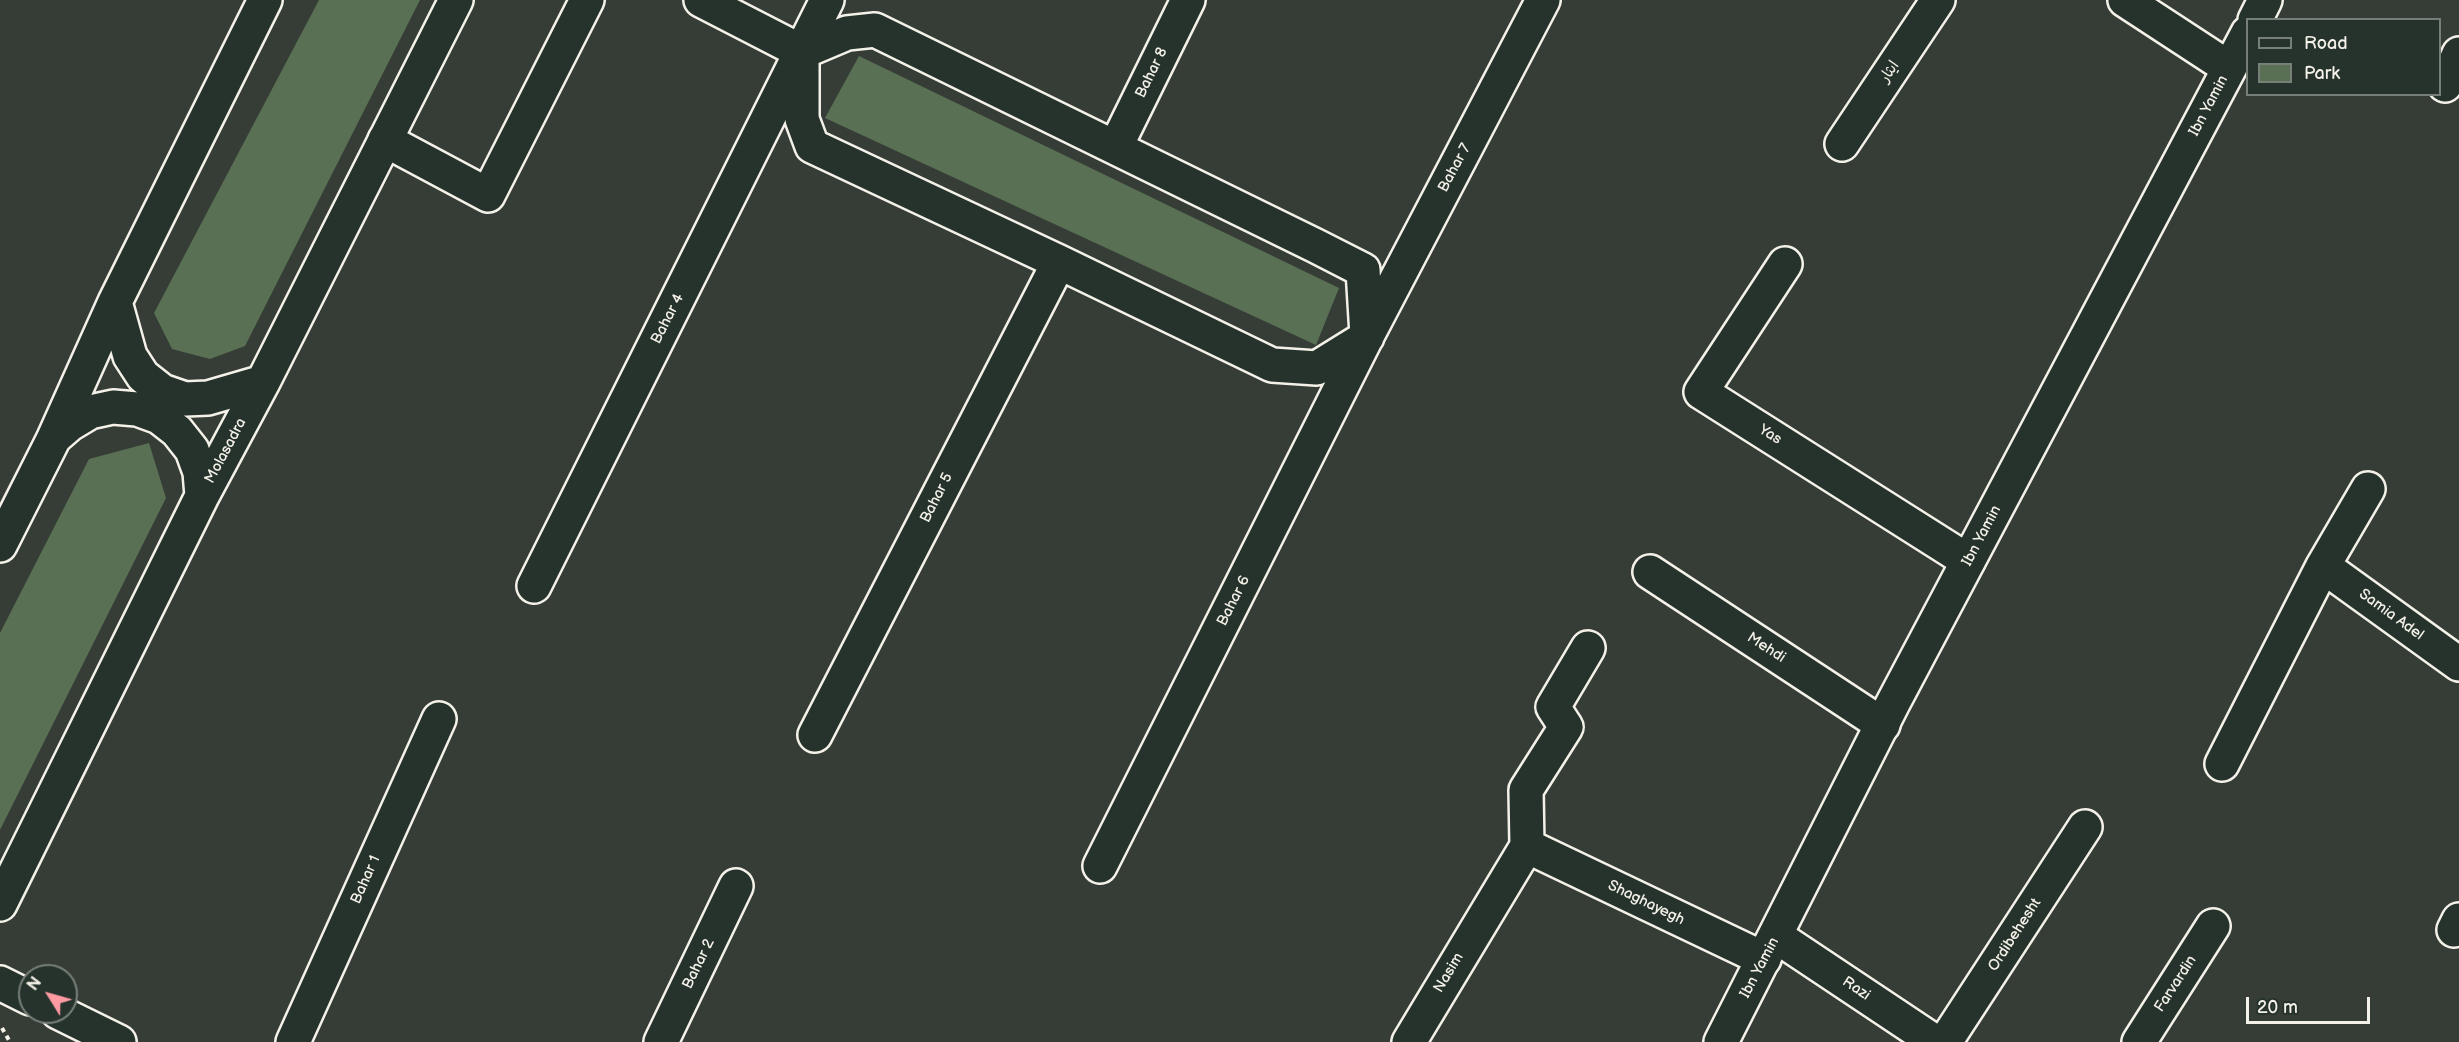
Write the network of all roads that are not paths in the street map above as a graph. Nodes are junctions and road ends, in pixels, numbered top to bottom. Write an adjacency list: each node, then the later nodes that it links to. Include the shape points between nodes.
1 (265, 0): 22 (street)
2 (456, 0): 17 (street, Molasadra)
3 (587, 0): 17 (street, via 488,195)
4 (701, 0): 13 (street)
5 (827, 0): 13 (street, Bahar 4)
6 (1188, 0): 19 (street, Bahar 8)
7 (1543, 0): 23 (street, Bahar 7)
8 (1938, 0): 18 (street, ایثار)
9 (2125, 0): 15 (street)
10 (2265, 0): 11 (street)
11 (2255, 18)
12 (2246, 35): 15 (street, Ibn Yamin)
13 (802, 52): 19 (street, via 847,33 875,30); 20 (street, via 802,119 812,147); 32 (street, Bahar 4)
14 (2459, 54): 16 (street)
15 (2229, 68): 29 (street, Ibn Yamin)
16 (2445, 86)
17 (385, 140): 24 (street, Molasadra)
18 (1842, 144)
19 (1116, 146): 23 (street, via 1363,270)
20 (1059, 262): 23 (street, via 1272,365 1317,368); 37 (street, Bahar 5)
21 (1785, 264): 29 (street, Yas, via 1701,392)
22 (115, 302): 24 (street, via 130,356 143,376 162,391 185,399 208,398); 25 (street)
23 (1367, 336): 41 (street, Bahar 6)
24 (263, 382): 27 (street, Molasadra)
25 (53, 440): 27 (street, via 70,423 90,412 113,407 137,409 159,417 192,450 200,472); 28 (street)
26 (2368, 489): 30 (street)
27 (202, 496): 43 (street, Molasadra)
28 (0, 545)
29 (1968, 561): 36 (street, Ibn Yamin)
30 (2323, 566): 34 (street, Samia Adel); 38 (street)
31 (1650, 572): 36 (street, Mehdi)
32 (534, 586)
33 (1588, 648): 40 (street, via 1552,707 1566,727 1526,790)
34 (2459, 664)
35 (439, 719): 51 (street, Bahar 1)
36 (1883, 725): 45 (street, Ibn Yamin)
37 (815, 735)
38 (2222, 764)
39 (2085, 827): 55 (street, Ordibehesht)
40 (1527, 846): 45 (street, Shaghayegh); 49 (street, Nasim)
41 (1100, 866)
42 (736, 886): 52 (street, Bahar 2)
43 (0, 904)
44 (2213, 926): 56 (street, Farvardin)
45 (1770, 948): 53 (street, Ibn Yamin); 54 (street, Razi)
46 (0, 983): 47 (street)
47 (18, 992)
48 (78, 1022): 50 (street)
49 (1416, 1039)
50 (119, 1042)
51 (293, 1042)
52 (661, 1042)
53 (1721, 1042)
54 (1935, 1042)
55 (1945, 1042)
56 (2139, 1042)

